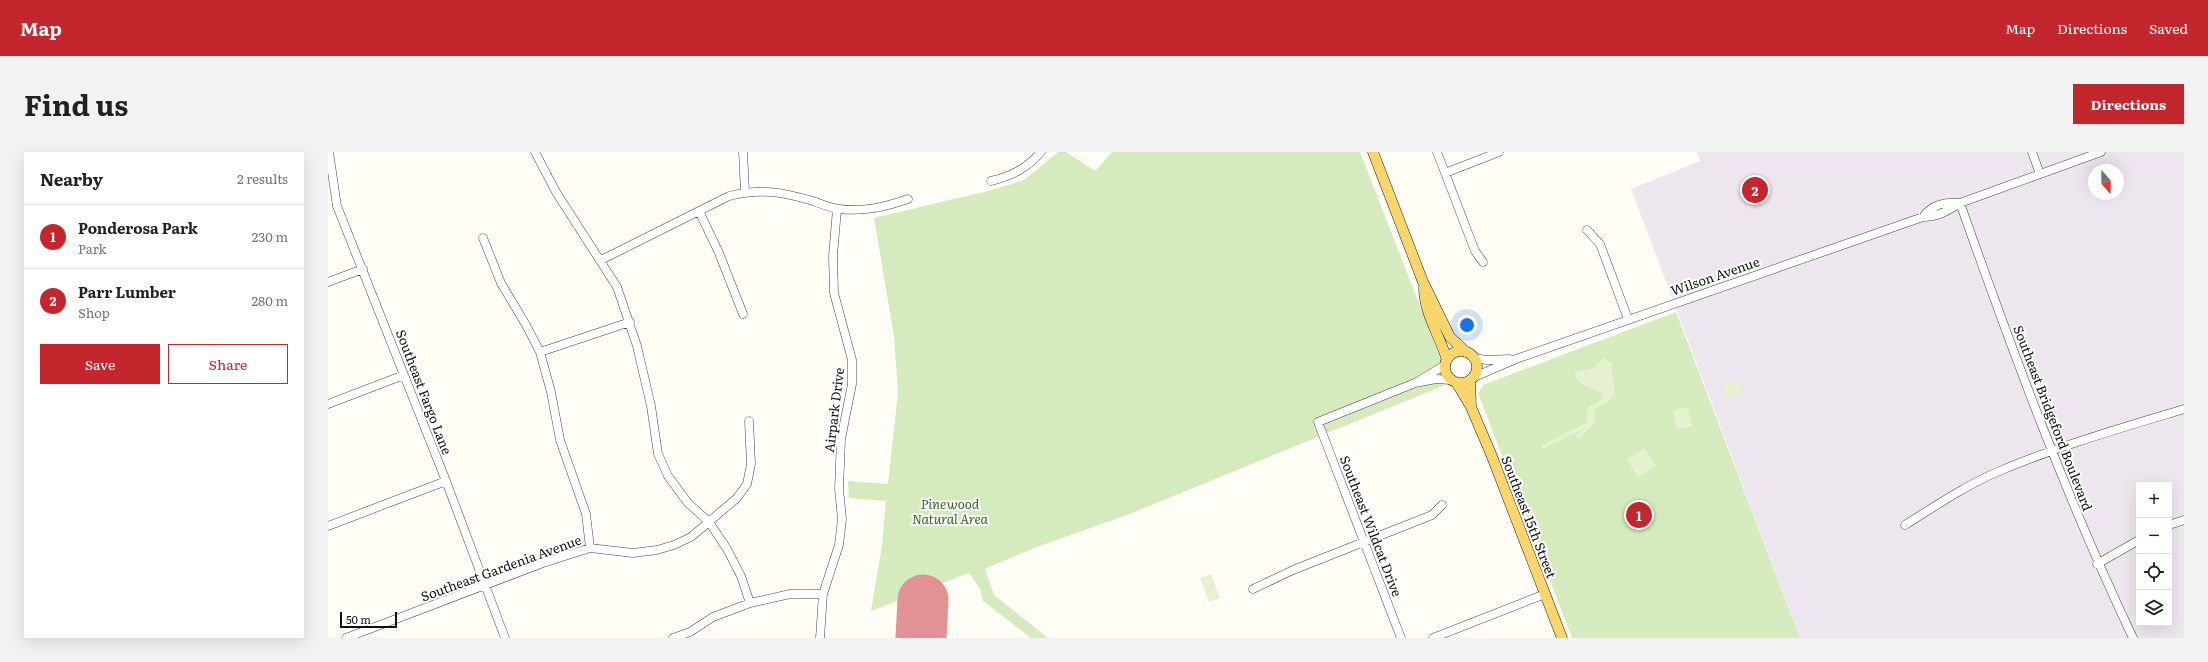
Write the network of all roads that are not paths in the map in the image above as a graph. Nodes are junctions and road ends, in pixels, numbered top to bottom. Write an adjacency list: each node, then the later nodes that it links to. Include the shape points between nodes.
1 (535, 152): 20 (street, via 556,192)
2 (743, 152): 13 (street)
3 (1372, 152): 24 (main road)
4 (1437, 152): 10 (street)
5 (1498, 152): 10 (street)
6 (2032, 152): 11 (street)
7 (2101, 152): 11 (street, Wilson Avenue)
8 (1040, 153): 12 (street, via 1022,170)
9 (329, 156): 22 (street, Southeast Fargo Lane, via 337,206)
10 (1445, 173): 21 (street, via 1475,251)
11 (2040, 174): 15 (street, Wilson Avenue)
12 (991, 182)
13 (745, 192): 16 (street, via 764,190 784,193); 17 (street, via 729,196)
14 (908, 199): 16 (street, via 863,210)
15 (1960, 203): 26 (street, Wilson Avenue, via 1949,211 1932,217 1923,217); 40 (street, Southeast Bridgeford Boulevard)
16 (837, 209): 54 (street, Airpark Drive, via 833,256 834,293 852,360 852,384 841,439 839,489 842,519 839,544)
17 (699, 211): 20 (street); 25 (street)
18 (1587, 230): 26 (street, via 1600,244)
19 (483, 238): 28 (street, via 501,283)
20 (601, 260): 27 (street, via 617,287)
21 (1483, 262)
22 (363, 269): 23 (street); 32 (street, Southeast Fargo Lane)
23 (328, 282)
24 (1423, 282): 29 (main road, via 1450,337); 31 (main road, via 1424,297 1435,330 1442,341)
25 (743, 314)
26 (1628, 319): 30 (street, Wilson Avenue)
27 (630, 322): 28 (street); 44 (street, via 651,406 658,454 668,476 688,503)
28 (540, 352): 50 (street, via 560,440 586,514)
29 (1470, 355): 30 (street, Wilson Avenue, via 1487,360); 31 (main road, via 1455,353); 33 (main road, via 1476,367)
30 (1516, 359): 33 (street, Wilson Avenue)
31 (1446, 362): 34 (main road, via 1445,370); 35 (street)
32 (404, 375): 36 (street); 41 (street, Southeast Fargo Lane)
33 (1472, 378): 34 (main road, via 1461,383); 37 (main road, Southeast 15th Street)
34 (1453, 381): 35 (street, via 1436,379); 37 (main road, Southeast 15th Street)
35 (1415, 383): 49 (street, Southeast Wildcat Drive, via 1318,422)
36 (328, 404)
37 (1471, 407): 55 (main road, Southeast 15th Street)
38 (2184, 409): 40 (street)
39 (750, 421): 44 (street, Southeast Gardenia Avenue, via 751,464 747,484 737,498)
40 (2052, 452): 46 (street, via 1994,474); 51 (street, Southeast Bridgeford Boulevard)
41 (446, 481): 47 (street); 52 (street, Southeast Fargo Lane)
42 (1442, 505): 49 (street, via 1432,515)
43 (2184, 520): 45 (street)
44 (709, 522): 50 (street, Southeast Gardenia Avenue, via 691,537 657,550 633,553); 56 (street, via 741,576)
45 (2172, 524)
46 (1905, 525)
47 (328, 526)
48 (2136, 542): 51 (street)
49 (1364, 543): 53 (street, via 1293,570); 61 (street, Southeast Wildcat Drive)
50 (590, 548): 52 (street, Southeast Gardenia Avenue)
51 (2097, 564): 64 (street, Southeast Bridgeford Boulevard)
52 (485, 585): 57 (street, Southeast Gardenia Avenue); 58 (street, Southeast Fargo Lane)
53 (1253, 589)
54 (823, 594): 56 (street, via 790,594); 60 (street, Airpark Drive)
55 (1545, 594): 62 (street); 63 (main road, Southeast 15th Street)
56 (750, 604): 59 (street, via 713,618 690,632)
57 (346, 638)
58 (505, 638)
59 (673, 638)
60 (820, 638)
61 (1401, 638)
62 (1433, 638)
63 (1562, 638)
64 (2132, 638)

